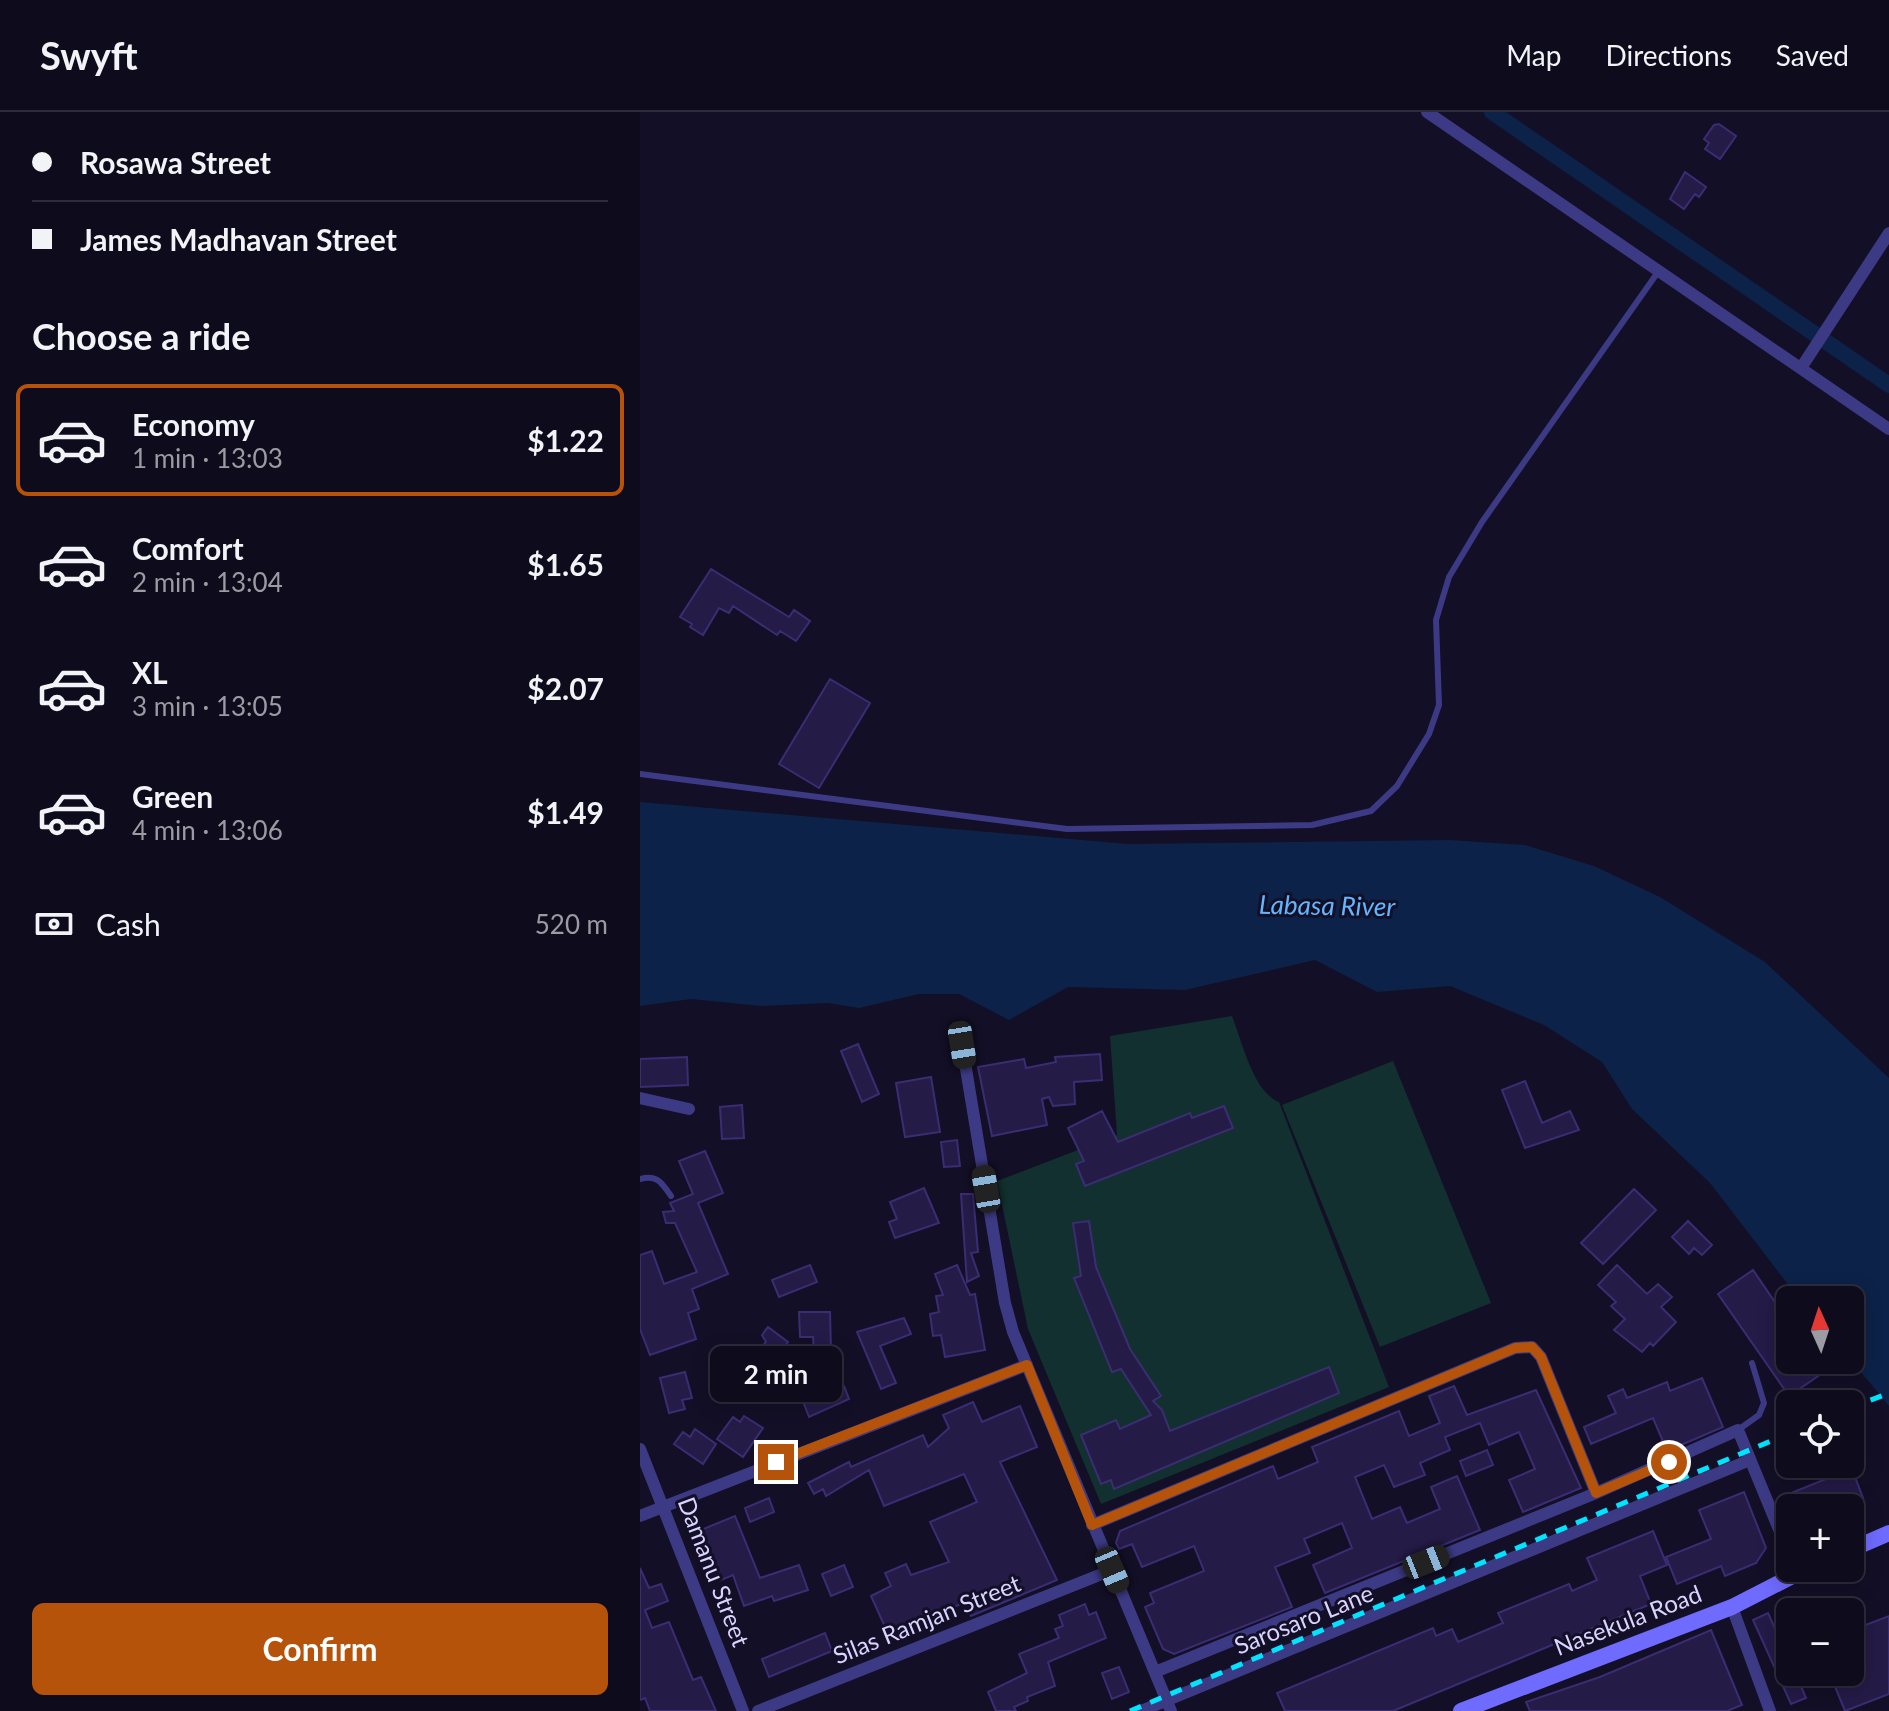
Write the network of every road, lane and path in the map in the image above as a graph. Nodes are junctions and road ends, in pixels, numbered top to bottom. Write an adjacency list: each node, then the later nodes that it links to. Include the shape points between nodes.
1 (1427, 112): 3 (street)
2 (1889, 233): 4 (street)
3 (1658, 272): 4 (street); 6 (lane, via 1449,577 1436,620 1439,705 1429,734 1397,786 1371,811 1312,825 1067,829)
4 (1801, 368): 5 (street)
5 (1889, 429)
6 (640, 774)
7 (962, 1045): 13 (street, via 1005,1303)
8 (640, 1098): 9 (street)
9 (689, 1109)
10 (640, 1179): 11 (lane, via 661,1182)
11 (671, 1196)
12 (1752, 1363): 14 (lane, via 1764,1403 1759,1415)
13 (1027, 1365): 18 (street); 21 (street)
14 (1738, 1430): 16 (street); 17 (street)
15 (640, 1449): 18 (street, Damanu Street)
16 (1750, 1460): 20 (street); 28 (street, Sarosaro Lane)
17 (1596, 1493): 21 (street, via 1541,1357 1532,1347 1515,1348); 27 (street)
18 (664, 1506): 19 (street); 29 (street, Damanu Street)
19 (640, 1516)
20 (1776, 1522)
21 (1092, 1525): 24 (street)
22 (1889, 1533): 23 (main road)
23 (1864, 1544)
24 (1112, 1570): 27 (street); 30 (street, Silas Ramjan Street)
25 (1778, 1582): 26 (main road, Nasekula Road)
26 (1732, 1607): 32 (main road, Nasekula Road); 33 (street)
27 (1155, 1672): 28 (street)
28 (1169, 1706): 31 (street, Sarosaro Lane)
29 (743, 1711)
30 (758, 1711)
31 (1141, 1711)
32 (1461, 1711)
33 (1770, 1711)

